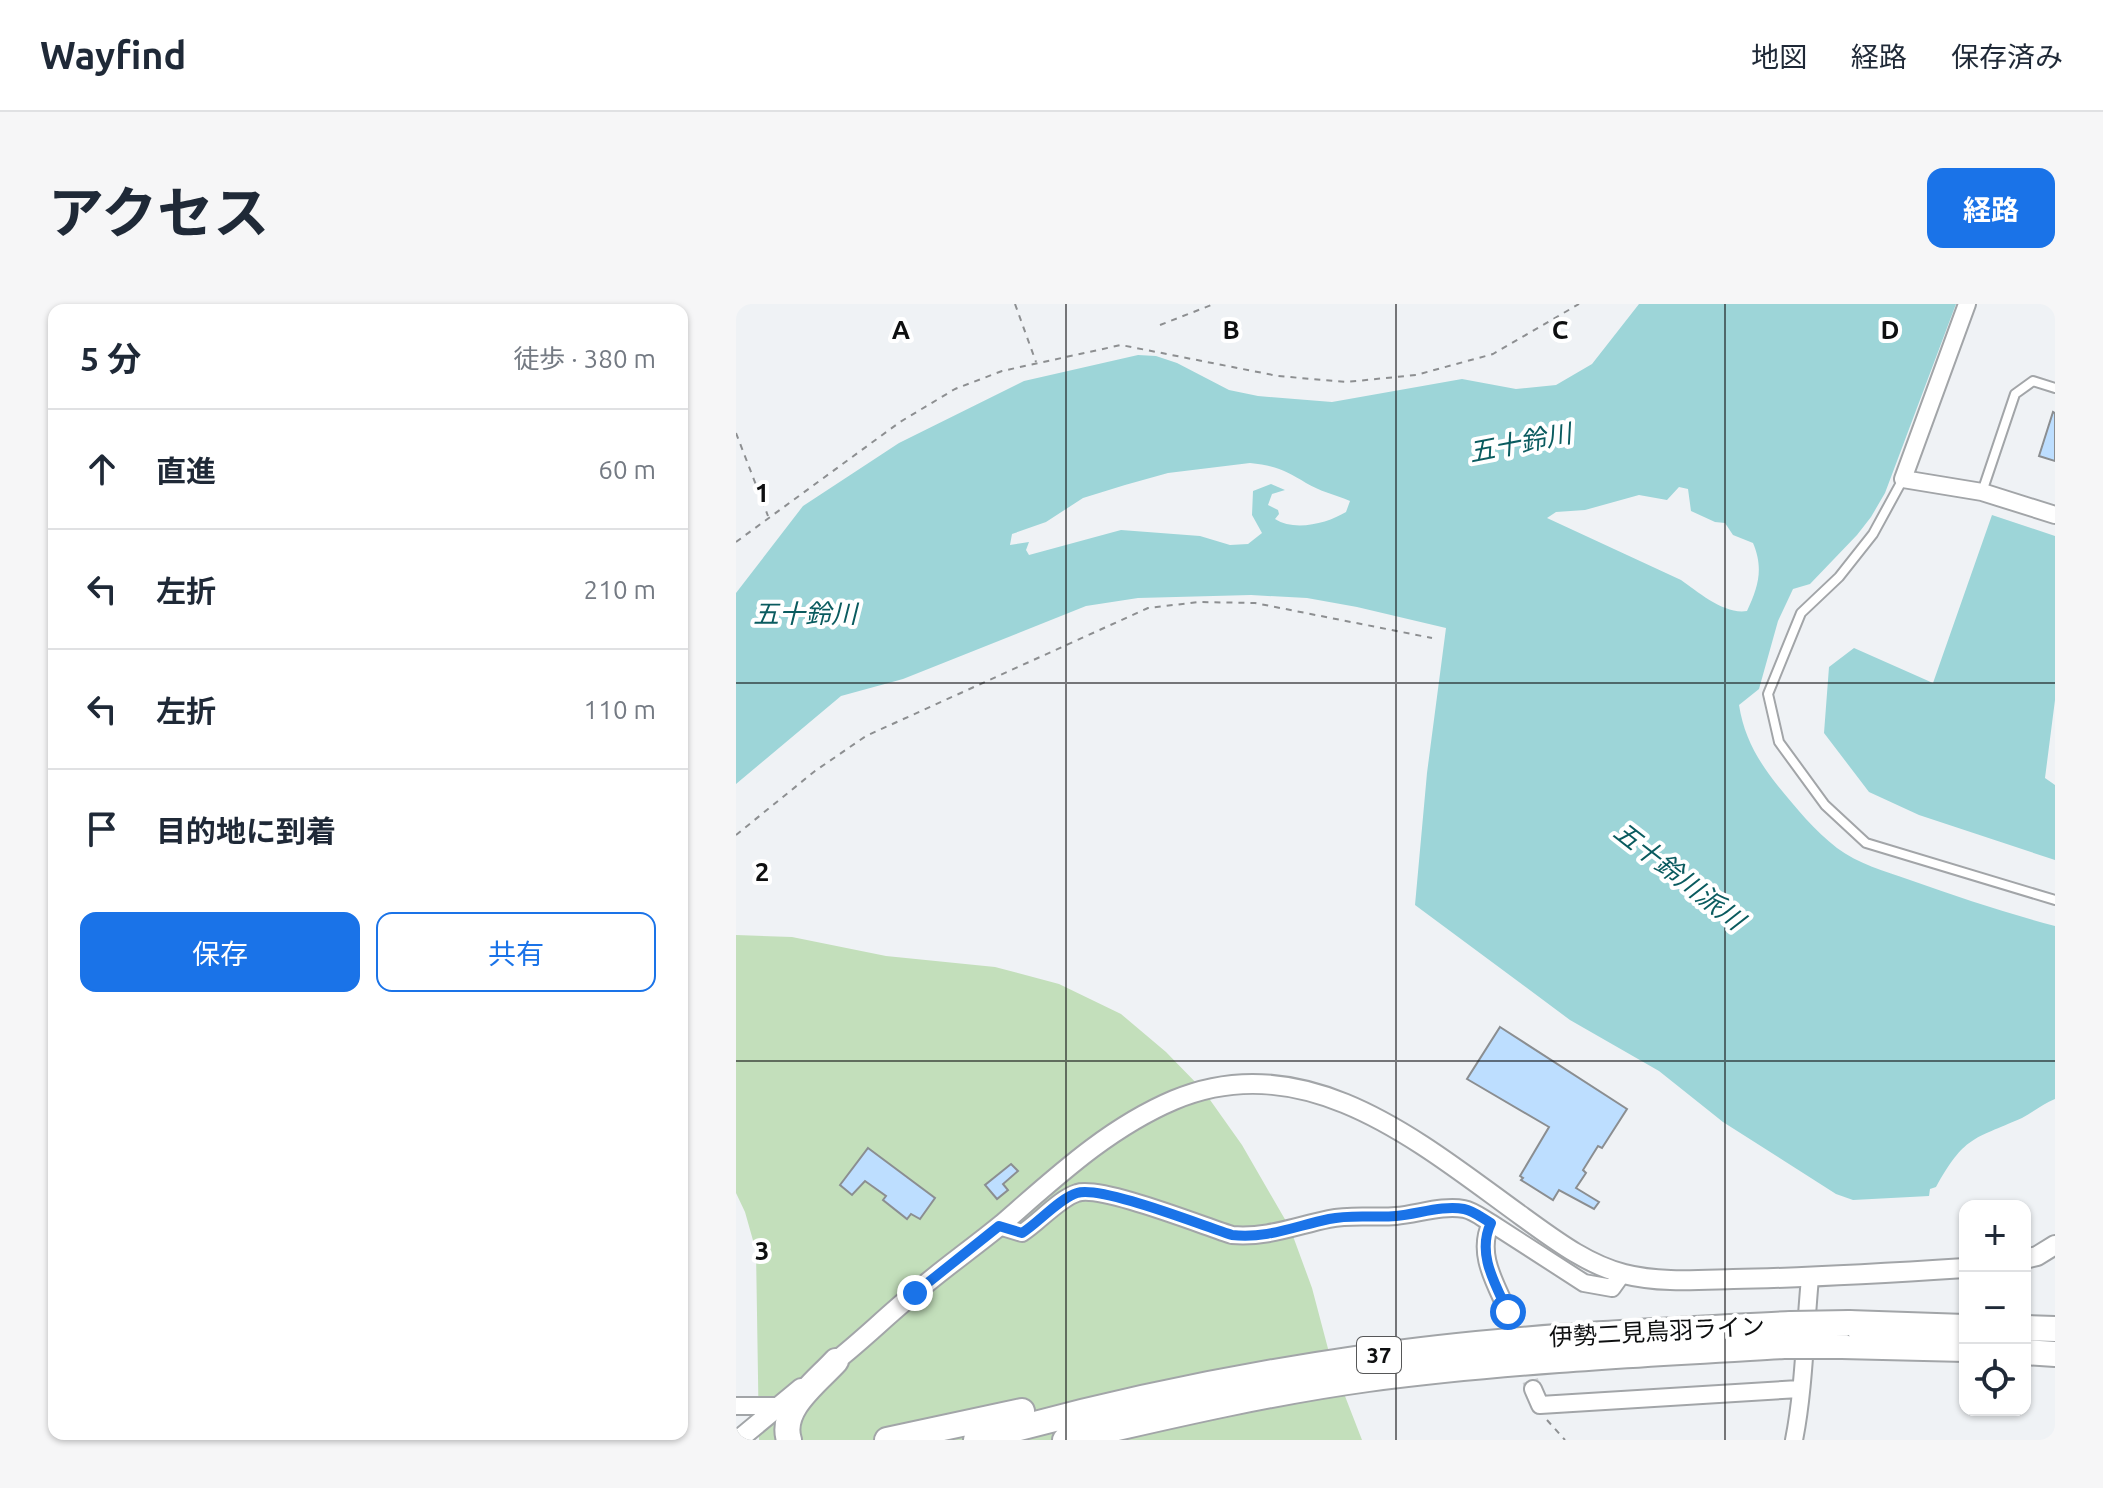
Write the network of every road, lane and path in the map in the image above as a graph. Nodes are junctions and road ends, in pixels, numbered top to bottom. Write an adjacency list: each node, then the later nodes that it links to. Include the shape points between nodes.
1 (1015, 304): 6 (path)
2 (1214, 304): 5 (path)
3 (1579, 304): 6 (path, via 1493,354 1416,375 1346,382 1278,376 1121,345)
4 (1967, 304): 9 (street)
5 (1160, 325)
6 (1036, 363): 12 (path, via 955,389)
7 (2055, 388): 10 (lane, via 2033,381 2015,394)
8 (736, 433): 12 (path)
9 (1903, 479): 10 (street); 16 (lane, via 1873,534 1801,613 1768,694 1779,742 1825,805 1866,843)
10 (1982, 492): 11 (street)
11 (2055, 515)
12 (768, 517): 13 (path)
13 (736, 542)
14 (1432, 638): 15 (path, via 1255,603 1148,608 866,736)
15 (736, 835)
16 (2055, 900)
17 (1491, 1223): 18 (street, via 1459,1208 1330,1218 1250,1237 1087,1191 1075,1193 1022,1233); 22 (street, via 1584,1283 1612,1288); 24 (street, via 1486,1257)
18 (999, 1226): 22 (street, via 1103,1139 1139,1117 1177,1099 1251,1084 1326,1095 1366,1111 1570,1250); 33 (street)
19 (2055, 1245): 20 (street)
20 (2031, 1258)
21 (1959, 1268): 23 (street)
22 (1622, 1274): 23 (street, via 1673,1280)
23 (1810, 1278): 35 (street)
24 (1508, 1312)
25 (1959, 1327): 28 (main road, 伊勢二見鳥羽ライン / 37)
26 (2031, 1328): 27 (main road)
27 (2055, 1329)
28 (1846, 1334): 29 (main road, 伊勢二見鳥羽ライン / 37, bridge); 30 (main road, 伊勢二見鳥羽ライン / 37)
29 (1787, 1335): 34 (main road, 伊勢二見鳥羽ライン / 37, via 1504,1342); 43 (main road, 伊勢二見鳥羽ライン / 37, via 1366,1379)
30 (1959, 1348)
31 (2031, 1352): 32 (main road)
32 (2055, 1354)
33 (836, 1361): 38 (street); 40 (main road, via 790,1413)
34 (1270, 1372): 41 (main road, via 1137,1384); 42 (main road, 伊勢二見鳥羽ライン / 37)
35 (1799, 1389): 36 (street); 45 (street)
36 (1537, 1397): 44 (path, via 1552,1428)
37 (736, 1406): 38 (street)
38 (778, 1406): 39 (street)
39 (738, 1440)
40 (789, 1440)
41 (887, 1440)
42 (976, 1440)
43 (1065, 1440)
44 (1565, 1440)
45 (1794, 1440)

